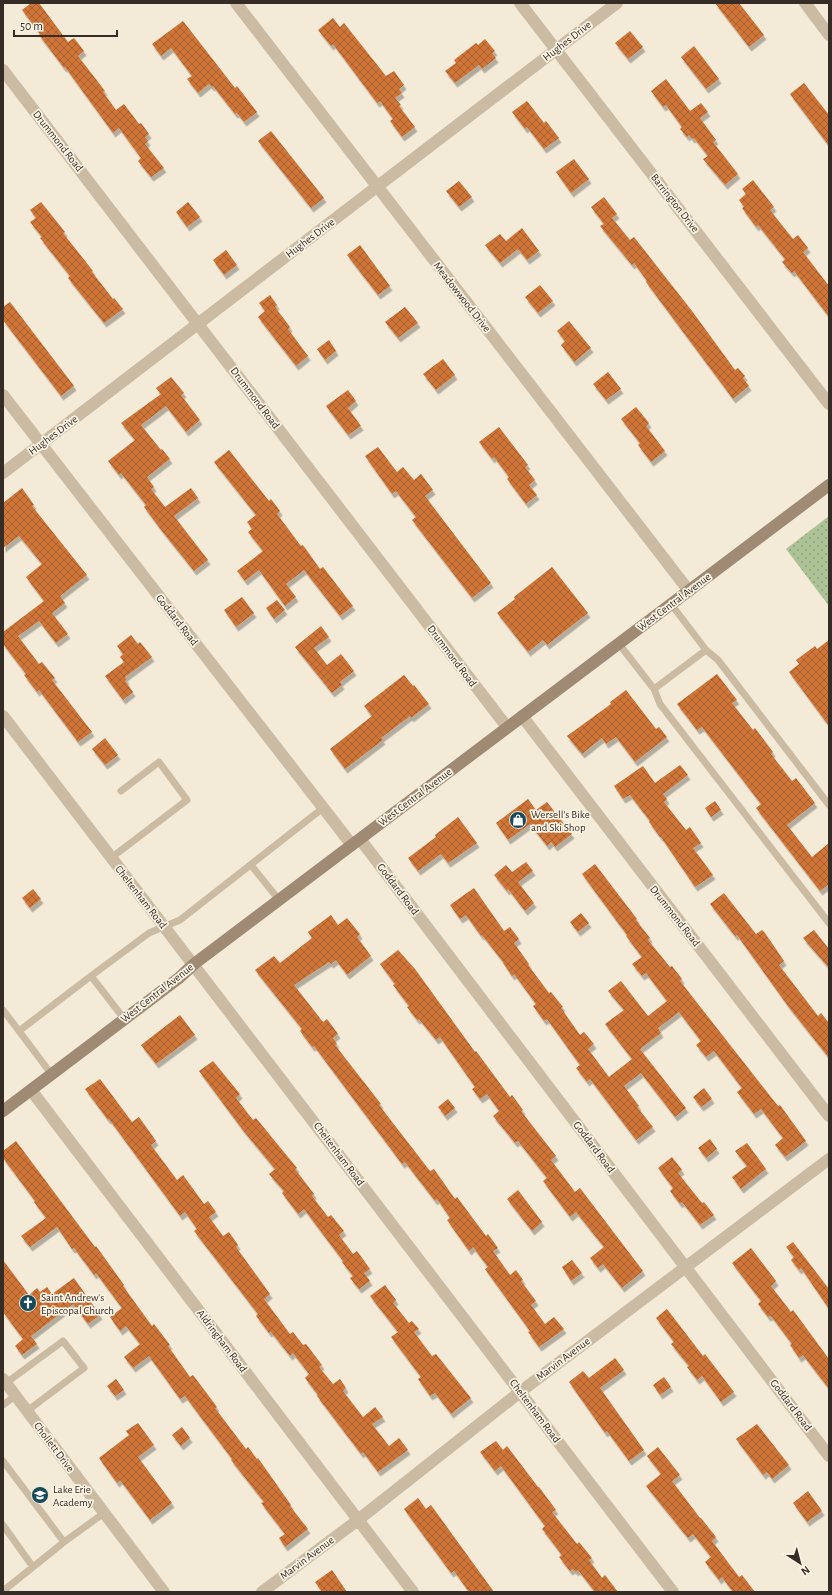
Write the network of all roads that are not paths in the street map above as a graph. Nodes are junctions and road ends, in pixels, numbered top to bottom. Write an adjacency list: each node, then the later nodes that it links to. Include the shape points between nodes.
1 (236, 3): 8 (street, Meadowwood Drive)
2 (520, 3): 6 (street, Barrington Drive)
3 (616, 3): 6 (street, Hughes Drive)
4 (805, 3): 5 (street)
5 (829, 35)
6 (556, 49): 8 (street, Hughes Drive); 11 (street, Barrington Drive)
7 (3, 70): 9 (street, Drummond Road)
8 (377, 187): 9 (street, Hughes Drive); 15 (street, Meadowwood Drive)
9 (198, 324): 12 (street, Hughes Drive); 22 (street, Drummond Road)
10 (3, 395): 12 (street, Goddard Road)
11 (829, 404)
12 (41, 445): 13 (street, Hughes Drive); 25 (street, Goddard Road)
13 (3, 473)
14 (829, 485): 15 (main road, West Central Avenue)
15 (689, 590): 16 (main road, West Central Avenue)
16 (671, 604): 17 (main road, West Central Avenue); 18 (lane)
17 (619, 644): 19 (lane); 21 (main road, West Central Avenue)
18 (706, 650): 19 (lane); 24 (lane, via 721,664)
19 (654, 689): 30 (lane, via 660,704)
20 (3, 716): 27 (street, Cheltenham Road)
21 (522, 716): 22 (main road, West Central Avenue); 40 (street, Drummond Road)
22 (507, 727): 26 (main road, West Central Avenue)
23 (121, 791): 27 (lane, via 159,762 187,800)
24 (829, 805)
25 (323, 808): 26 (street, Goddard Road); 28 (lane)
26 (356, 842): 29 (main road, West Central Avenue); 42 (street, Goddard Road)
27 (111, 858): 31 (street, Cheltenham Road)
28 (251, 865): 29 (lane); 31 (lane, via 180,920)
29 (279, 900): 32 (main road, West Central Avenue)
30 (829, 923)
31 (164, 927): 32 (street, Cheltenham Road); 33 (lane, via 149,933)
32 (194, 964): 35 (main road, West Central Avenue); 44 (street, Cheltenham Road)
33 (91, 976): 35 (lane); 36 (lane)
34 (3, 1010): 36 (lane)
35 (124, 1020): 37 (main road, West Central Avenue)
36 (19, 1031): 37 (lane)
37 (52, 1075): 38 (main road, West Central Avenue)
38 (31, 1090): 39 (main road, West Central Avenue); 51 (street, Aldringham Road)
39 (3, 1111)
40 (829, 1116)
41 (829, 1160): 42 (street, Marvin Avenue)
42 (686, 1267): 44 (street, Marvin Avenue); 48 (street, Goddard Road)
43 (4, 1381): 45 (street, Chollett Drive); 47 (lane, via 62,1340 84,1368)
44 (520, 1392): 51 (street, Marvin Avenue); 59 (street, Cheltenham Road)
45 (15, 1396): 46 (lane); 47 (street, Chollett Drive)
46 (3, 1405)
47 (27, 1411): 50 (street, Chollett Drive)
48 (829, 1456)
49 (3, 1461): 53 (lane)
50 (104, 1513): 53 (lane); 56 (street, Chollett Drive)
51 (358, 1520): 57 (street, Marvin Avenue); 58 (street, Aldringham Road)
52 (3, 1525): 54 (lane)
53 (64, 1542): 54 (lane)
54 (33, 1567): 55 (lane)
55 (3, 1591)
56 (164, 1592)
57 (262, 1592)
58 (413, 1592)
59 (673, 1592)

